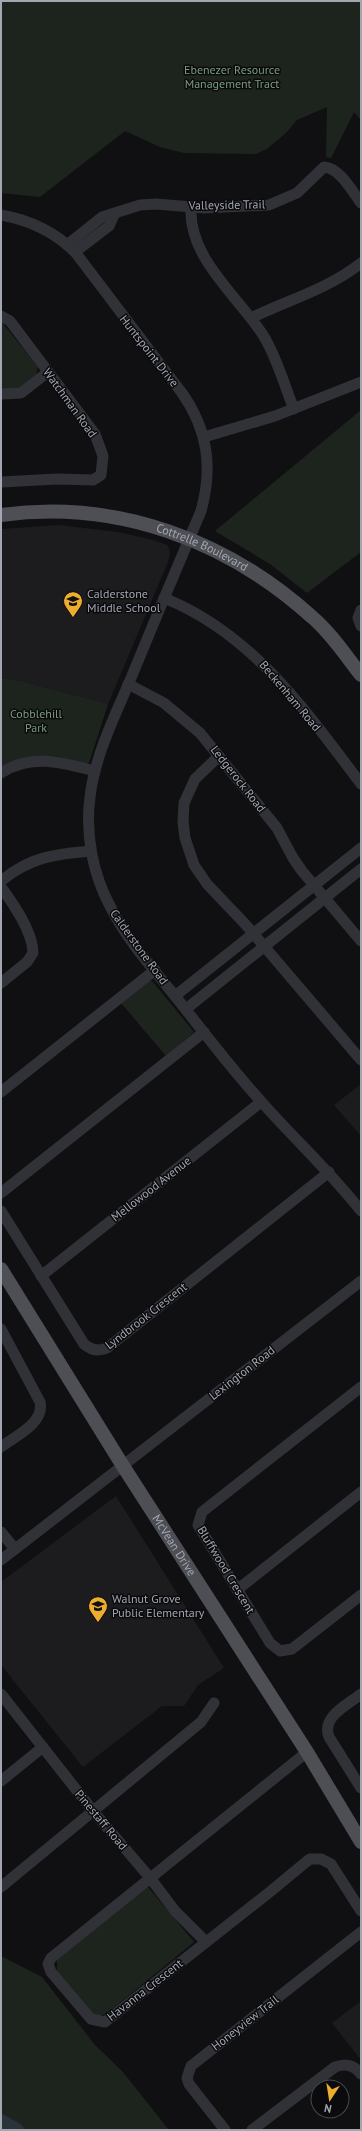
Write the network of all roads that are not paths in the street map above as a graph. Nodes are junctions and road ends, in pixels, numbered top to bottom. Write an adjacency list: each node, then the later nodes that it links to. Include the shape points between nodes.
1 (361, 203): 2 (street, Valleyside Trail, via 334,169 324,167 297,193 269,205)
2 (191, 207): 4 (street, Valleyside Trail, via 140,205 114,215 109,226); 7 (street, via 192,226 205,258)
3 (1, 215): 4 (street, Huntspoint Drive, via 33,224)
4 (71, 248): 12 (street, Huntspoint Drive, via 182,393)
5 (361, 263): 7 (street, via 325,286)
6 (1, 316): 8 (street, Watchman Road, via 10,321)
7 (251, 318): 11 (street, via 273,353)
8 (48, 372): 10 (street, via 21,393); 13 (street, Watchman Road, via 95,434 103,456 101,475 93,480)
9 (361, 382): 11 (street)
10 (1, 394)
11 (294, 409): 12 (street)
12 (204, 437): 15 (street, Huntspoint Drive, via 206,489 201,512)
13 (1, 482)
14 (1, 514): 15 (main road, Cottrelle Boulevard, via 52,511 101,514 150,524)
15 (189, 538): 16 (street, Calderstone Road); 19 (main road, Cottrelle Boulevard, via 240,563 282,592 313,617)
16 (164, 598): 20 (street, Calderstone Road); 24 (street, Beckenham Road, via 205,618 250,651 281,682)
17 (361, 610): 18 (street, via 358,618)
18 (361, 626)
19 (361, 675)
20 (128, 684): 21 (street, Ledgerock Road, via 178,712); 22 (street, Calderstone Road)
21 (219, 756): 29 (street, Ledgerock Road, via 277,828 293,858); 32 (street, via 198,775 187,793 183,815 185,838 199,874)
22 (95, 771): 23 (street, via 57,762 40,761 14,766); 26 (street, Calderstone Road, via 89,810)
23 (1, 773)
24 (361, 784)
25 (361, 848): 29 (street)
26 (91, 851): 28 (street, via 48,856 21,866); 35 (street, Calderstone Road, via 110,908)
27 (361, 869): 31 (street)
28 (1, 881)
29 (314, 886): 31 (street, Ledgerock Road); 32 (street)
30 (1, 888): 36 (street, via 15,907 32,943 33,953 27,962)
31 (324, 899): 33 (street, Ledgerock Road); 34 (street)
32 (253, 934): 34 (street); 37 (street)
33 (361, 942)
34 (264, 946): 38 (street); 40 (street)
35 (155, 970): 37 (street, Calderstone Road); 41 (street)
36 (1, 983)
37 (175, 996): 38 (street, Calderstone Road)
38 (186, 1009): 39 (street, Calderstone Road)
39 (204, 1032): 42 (street, Calderstone Road); 44 (street)
40 (361, 1060)
41 (1, 1092)
42 (261, 1102): 43 (street, Calderstone Road); 48 (street, Mellowood Avenue)
43 (329, 1172): 46 (street, Calderstone Road); 48 (street, Lyndbrook Crescent, via 107,1348 91,1349 84,1344)
44 (1, 1193)
45 (1, 1211): 48 (street, Lyndbrook Crescent)
46 (361, 1211)
47 (1, 1269): 53 (main road, McVean Drive)
48 (41, 1276)
49 (361, 1281): 53 (street, Lexington Road)
50 (1, 1329): 52 (street, via 42,1410 39,1419)
51 (361, 1387): 58 (street, Bluffwood Crescent, via 200,1515 199,1530)
52 (1, 1447)
53 (123, 1466): 56 (street, Lexington Road); 64 (main road, McVean Drive)
54 (361, 1492): 58 (street)
55 (1, 1532): 56 (street)
56 (15, 1549): 57 (street, Lexington Road)
57 (1, 1560)
58 (238, 1590): 59 (street, Bluffwood Crescent, via 270,1643 277,1649 286,1651)
59 (361, 1595)
60 (1, 1694): 63 (street, Pinestaff Road)
61 (361, 1694): 66 (street, via 333,1715 327,1726 329,1737)
62 (214, 1703): 67 (street, via 201,1722)
63 (43, 1747): 65 (street); 67 (street, Pinestaff Road)
64 (307, 1752): 68 (main road, McVean Drive); 69 (street)
65 (1, 1781)
66 (361, 1788)
67 (93, 1811): 69 (street, Pinestaff Road); 70 (street)
68 (361, 1842)
69 (151, 1879): 73 (street, Pinestaff Road, via 175,1911); 73 (street, Havanna Crescent, via 51,1958 48,1964 51,1972 91,2019 104,2022)
70 (1, 1887)
71 (361, 1911): 73 (street, via 331,1864 316,1858 306,1862)
72 (361, 1932): 75 (street, Honeyview Trail, via 191,2066 188,2072 189,2084)
73 (206, 1942)
74 (361, 2074): 76 (street, via 353,2066 335,2067)
75 (225, 2130)
76 (252, 2130)

